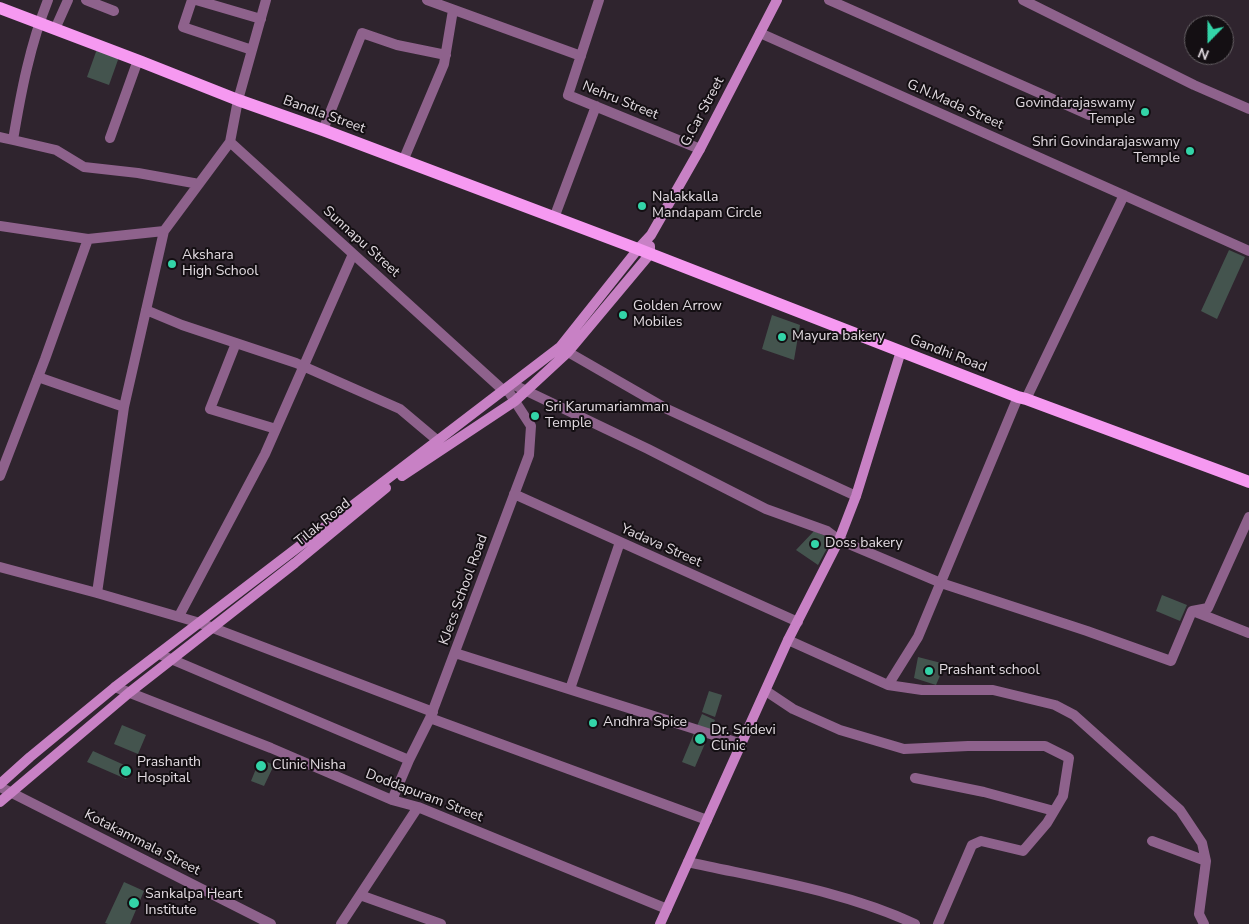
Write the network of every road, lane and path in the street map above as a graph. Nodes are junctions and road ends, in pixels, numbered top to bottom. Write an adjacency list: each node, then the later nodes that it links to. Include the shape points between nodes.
1 (48, 0): 16 (street)
2 (68, 0): 17 (street)
3 (86, 0): 14 (street)
4 (192, 0): 19 (street, via 183,27)
5 (196, 0): 15 (street)
6 (266, 0): 15 (street)
7 (427, 0): 13 (street)
8 (599, 0): 21 (street, Nehru Street)
9 (776, 0): 18 (main road, G.Car Street)
10 (830, 0): 26 (street)
11 (1023, 0): 25 (street)
12 (0, 8): 16 (main road, Bandla Street)
13 (453, 10): 20 (street); 21 (street)
14 (114, 11)
15 (261, 19): 19 (street)
16 (39, 23): 17 (main road, Bandla Street); 30 (street, via 23,80)
17 (55, 29): 22 (main road, Bandla Street)
18 (760, 33): 32 (main road, G.Car Street); 35 (street, G.N.Mada Street)
19 (252, 50): 23 (street)
20 (446, 55): 27 (street, via 396,45 362,33); 33 (street)
21 (581, 56): 24 (street, Nehru Street, via 568,95)
22 (138, 60): 23 (main road, Bandla Street); 29 (street)
23 (238, 100): 27 (main road, Bandla Street); 31 (street)
24 (596, 106): 32 (street, Nehru Street); 36 (street)
25 (1249, 109)
26 (1089, 115)
27 (322, 130): 33 (main road, Bandla Street)
28 (0, 137): 30 (street)
29 (110, 138)
30 (12, 140): 34 (street, via 56,150 84,167)
31 (230, 142): 34 (street); 42 (street, Sunnapu Street)
32 (700, 149): 40 (main road, G.Car Street)
33 (403, 161): 36 (main road, Bandla Street)
34 (199, 184): 38 (street)
35 (1124, 195): 41 (street, G.N.Mada Street); 51 (street)
36 (554, 218): 40 (main road, Bandla Street)
37 (0, 226): 39 (street)
38 (164, 231): 39 (street); 43 (street)
39 (88, 239): 48 (street)
40 (644, 251): 45 (main road, Tilak Road); 46 (main road, Gandhi Road)
41 (1249, 251)
42 (353, 254): 47 (street); 49 (street, Sunnapu Street)
43 (146, 310): 44 (street); 53 (street)
44 (236, 343): 47 (street); 54 (street, via 210,409)
45 (564, 350): 49 (main road, Tilak Road); 50 (main road, Tilak Road); 59 (street, via 667,409)
46 (901, 351): 51 (main road, Gandhi Road); 59 (main road)
47 (304, 366): 54 (street); 55 (street, via 400,409)
48 (38, 378): 53 (street); 56 (street)
49 (508, 388): 50 (street); 52 (street, KJecs School Road); 55 (main road, Tilak Road)
50 (526, 391): 52 (main road, Tilak Road); 61 (street, via 766,509 827,531)
51 (1022, 398): 57 (main road, Gandhi Road); 64 (street)
52 (516, 401): 58 (street, KJecs School Road, via 531,426 528,455); 70 (main road, Tilak Road, via 398,478)
53 (124, 407): 65 (street)
54 (276, 429): 67 (street)
55 (438, 441): 69 (main road, Tilak Road)
56 (0, 476)
57 (1249, 482)
58 (514, 494): 62 (street, Yadava Street); 73 (street, KJecs School Road)
59 (856, 496): 61 (main road)
60 (1249, 517): 66 (street, via 1208,608)
61 (839, 540): 64 (street); 68 (main road)
62 (620, 542): 68 (street, Yadava Street); 78 (street)
63 (0, 567): 65 (street)
64 (941, 583): 66 (street, via 1171,661); 76 (street, via 918,637)
65 (97, 593): 67 (street)
66 (1192, 611): 71 (street)
67 (179, 616): 69 (street)
68 (798, 622): 72 (main road)
69 (200, 623): 70 (street); 74 (main road, Tilak Road)
70 (213, 628): 75 (main road, Tilak Road); 81 (street)
71 (1249, 633)
72 (788, 640): 76 (street); 79 (main road)
73 (455, 653): 78 (street); 81 (street, KJecs School Road)
74 (159, 654): 75 (street); 77 (main road, Tilak Road)
75 (172, 660): 80 (main road, Tilak Road); 83 (street)
76 (888, 685): 93 (street, via 922,690 993,690 1055,705 1074,715 1180,810 1202,843)
77 (116, 687): 80 (street, Doddapuram Street); 85 (main road, Tilak Road, via 30,757)
78 (570, 689): 82 (street)
79 (766, 691): 82 (main road); 90 (street, via 793,710 840,730 904,749 1044,746 1069,758 1063,796)
80 (130, 692): 86 (main road, Tilak Road); 87 (street, Doddapuram Street)
81 (432, 715): 83 (street, KJecs School Road); 91 (street)
82 (742, 744): 91 (main road)
83 (409, 760): 87 (street, KJecs School Road)
84 (914, 778): 90 (street)
85 (0, 786): 86 (street, Kotakammala Street)
86 (11, 792): 88 (main road, Tilak Road); 97 (street, Kotakammala Street)
87 (392, 800): 89 (street, Doddapuram Street)
88 (0, 802)
89 (418, 807): 95 (street); 96 (street, Doddapuram Street)
90 (1054, 810): 102 (street, via 1023,851 980,841 972,845)
91 (707, 820): 94 (main road)
92 (1152, 841): 93 (street)
93 (1206, 861): 103 (street, via 1200,914)
94 (688, 862): 96 (main road); 101 (street, via 835,894)
95 (360, 895): 98 (street); 99 (street)
96 (667, 909): 100 (main road)
97 (272, 924)
98 (341, 924)
99 (441, 924)
100 (660, 924)
101 (915, 924)
102 (938, 924)
103 (1204, 924)

